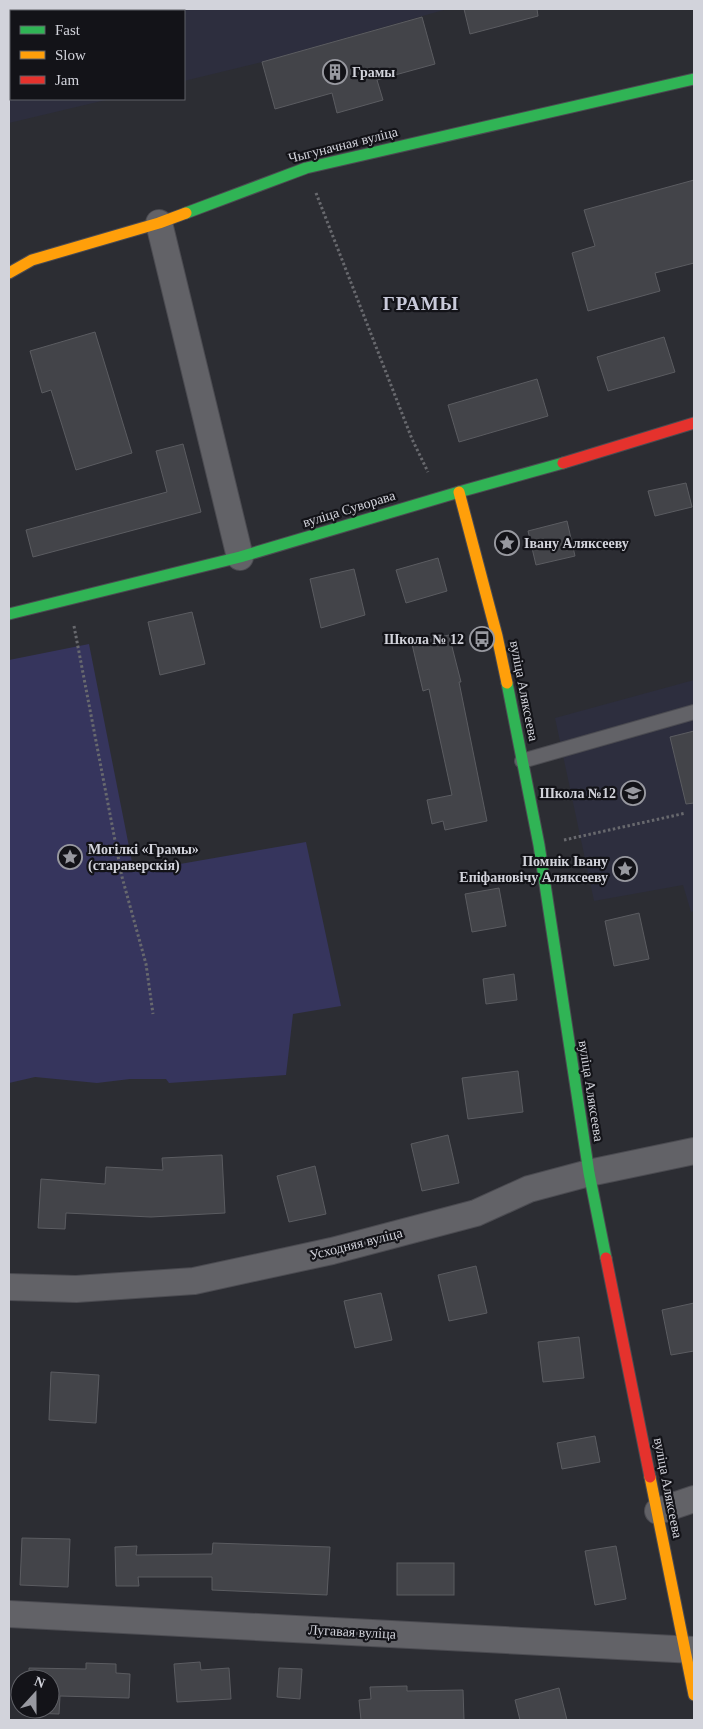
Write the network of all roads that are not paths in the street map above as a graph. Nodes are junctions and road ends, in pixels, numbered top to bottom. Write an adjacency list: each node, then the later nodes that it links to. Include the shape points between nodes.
1 (694, 79): 2 (street, Чыгуначная вуліца, via 306,168)
2 (159, 222): 3 (street, Чыгуначная вуліца, via 32,260); 6 (street)
3 (9, 273)
4 (694, 423): 5 (street, вуліца Суворава)
5 (459, 492): 6 (street, вуліца Суворава); 9 (street, вуліца Аляксеева, via 498,636)
6 (240, 557): 7 (street, вуліца Суворава)
7 (9, 614)
8 (694, 712): 9 (lane)
9 (522, 761): 11 (street, вуліца Аляксеева, via 539,846)
10 (694, 1151): 11 (street, Усходняя вуліца)
11 (589, 1173): 12 (street, Усходняя вуліца, via 528,1189 476,1213 332,1251 194,1281 76,1289); 14 (street, вуліца Аляксеева)
12 (9, 1287)
13 (694, 1499): 14 (street)
14 (658, 1511): 16 (street, вуліца Аляксеева)
15 (9, 1614): 16 (street, Лугавая вуліца)
16 (689, 1650): 17 (street, вуліца Аляксеева)
17 (694, 1695)

